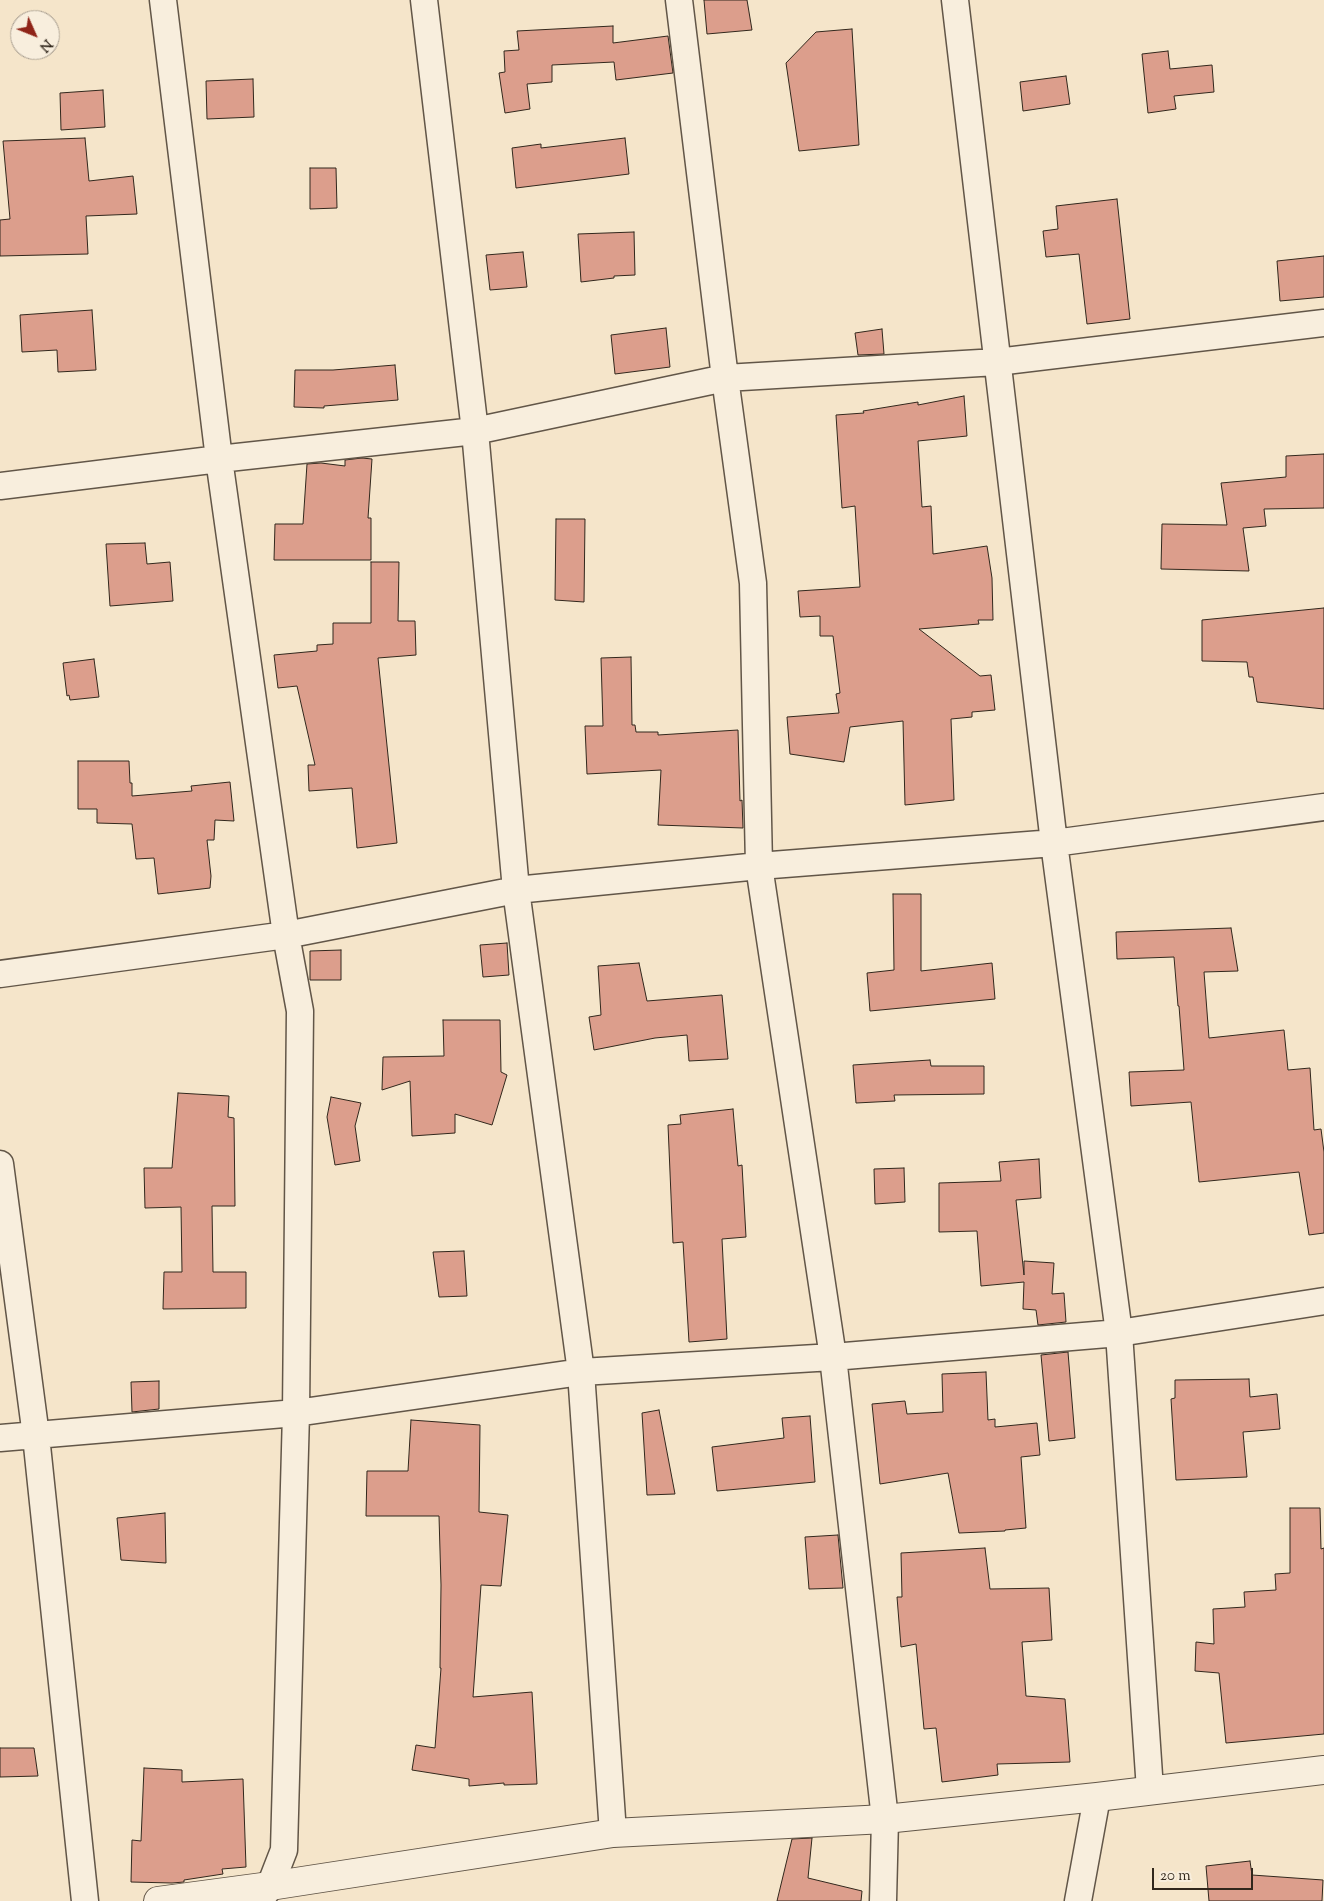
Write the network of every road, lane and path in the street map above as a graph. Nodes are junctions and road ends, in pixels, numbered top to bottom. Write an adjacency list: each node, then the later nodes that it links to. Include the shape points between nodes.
1 (163, 0): 9 (street)
2 (424, 0): 8 (street)
3 (679, 0): 7 (street)
4 (954, 0): 6 (street)
5 (1324, 323): 6 (street)
6 (997, 362): 7 (street); 12 (street)
7 (725, 378): 8 (street); 13 (street, via 753,583)
8 (475, 431): 9 (street); 14 (street)
9 (219, 459): 10 (street); 15 (street)
10 (0, 486)
11 (1324, 807): 12 (street)
12 (1054, 843): 13 (street); 19 (street)
13 (760, 866): 14 (street); 20 (street)
14 (516, 890): 15 (street); 21 (street)
15 (286, 935): 16 (street); 22 (street, via 300,1011)
16 (0, 974)
17 (0, 1164): 23 (street)
18 (1324, 1301): 19 (street)
19 (1119, 1333): 20 (street); 26 (street)
20 (833, 1357): 21 (street); 28 (street)
21 (581, 1372): 22 (street); 29 (street)
22 (296, 1413): 23 (street); 30 (street, via 284,1850)
23 (36, 1436): 24 (street); 31 (street)
24 (0, 1438)
25 (1324, 1770): 26 (street)
26 (1150, 1790): 27 (street)
27 (1098, 1796): 28 (street); 34 (street)
28 (886, 1819): 29 (street); 33 (street)
29 (613, 1833): 30 (street)
30 (265, 1894): 32 (street)
31 (84, 1901)
32 (158, 1901)
33 (884, 1901)
34 (1078, 1901)

